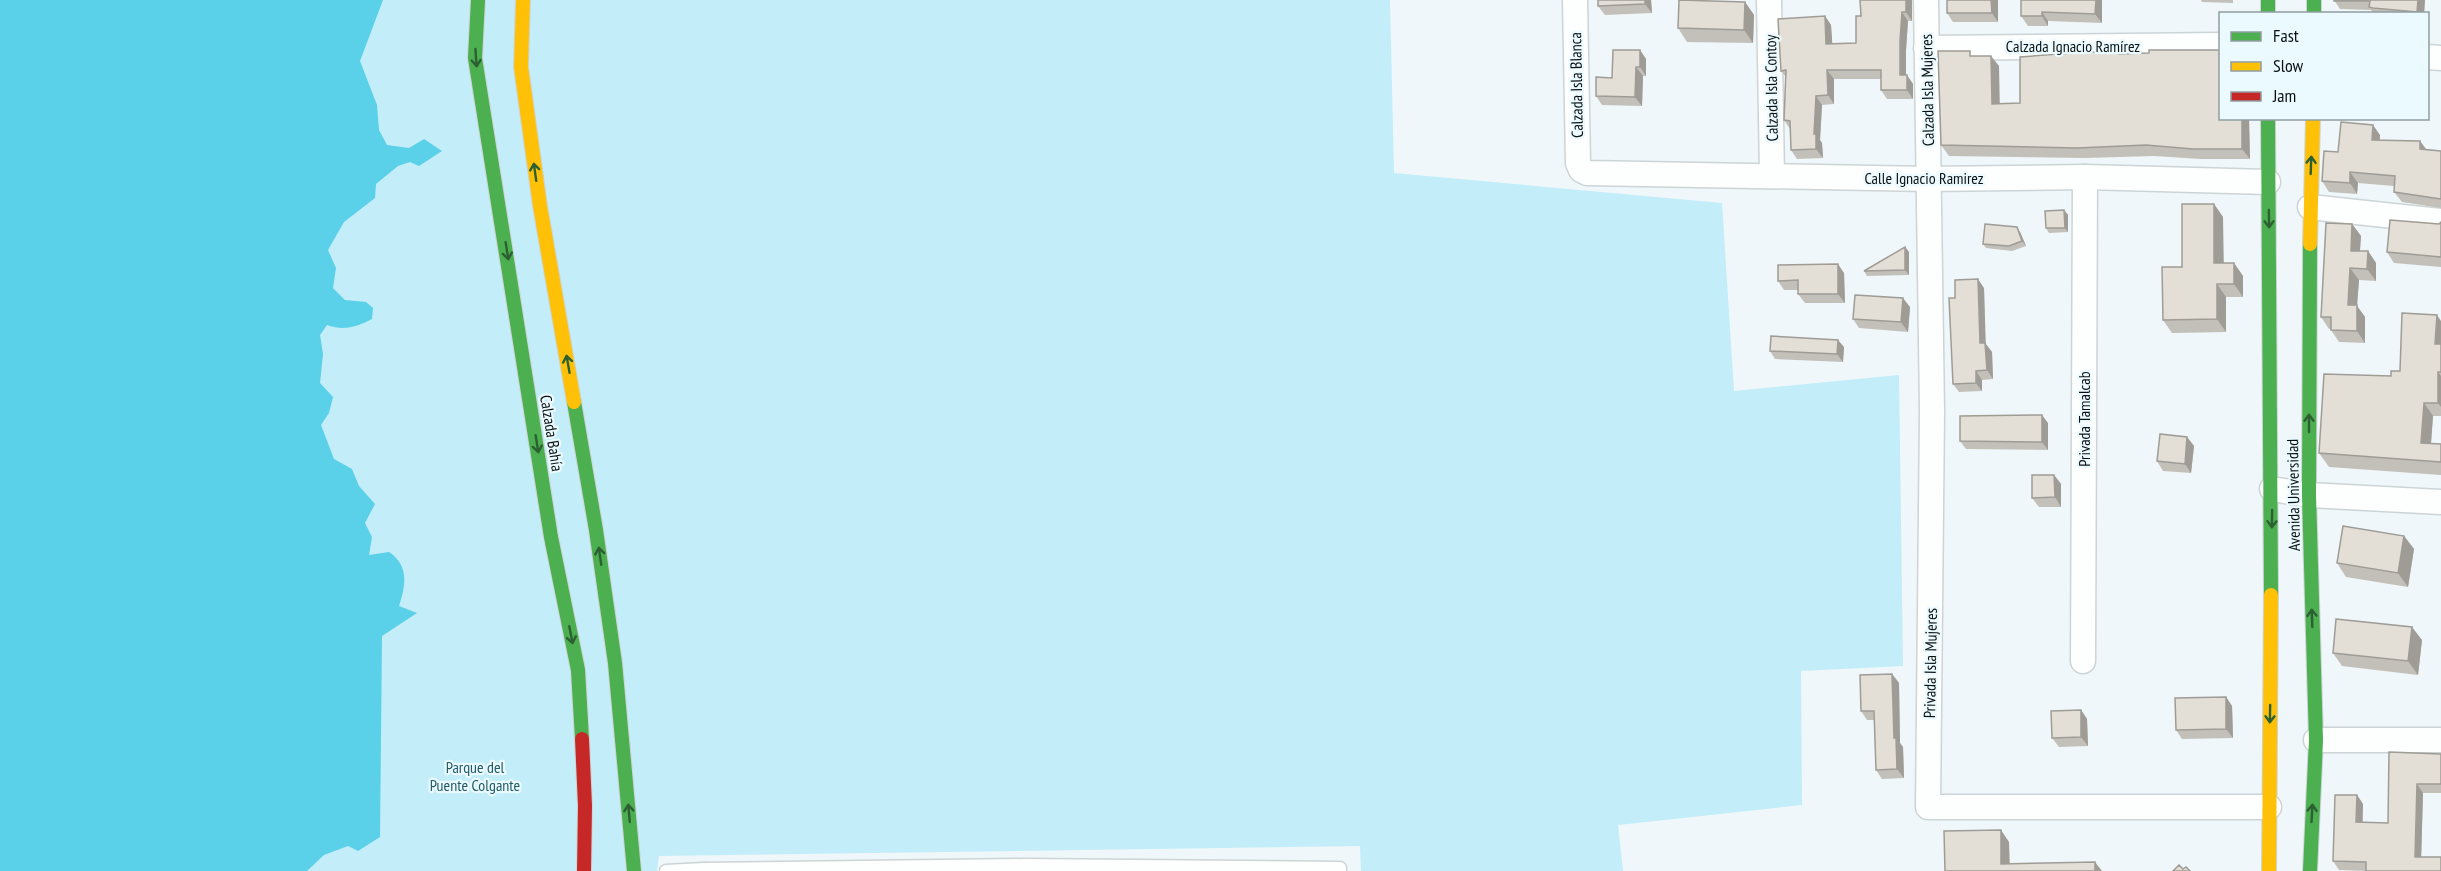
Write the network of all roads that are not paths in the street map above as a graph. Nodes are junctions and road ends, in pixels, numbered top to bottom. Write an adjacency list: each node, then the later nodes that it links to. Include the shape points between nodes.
1 (478, 0): 26 (main road, Calzada Bahía, one-way to 26, via 475,58 578,670)
2 (523, 0): 27 (main road, Calzada Bahía, one-way to 2, via 615,663 591,531 521,67)
3 (1575, 0): 10 (street, Calzada Isla Blanca)
4 (1769, 0): 11 (street, Calzada Isla Contoy)
5 (1926, 0): 7 (street, Calzada Isla Mujeres)
6 (2219, 45): 7 (street, Calzada Ignacio Ramírez)
7 (1926, 48): 13 (street, Calzada Isla Mujeres)
8 (2268, 120): 14 (main road, Avenida Universidad)
9 (2313, 120): 15 (main road, Avenida Universidad, one-way to 9)
10 (1581, 170): 11 (street, Calle Ignacio Ramirez)
11 (1772, 176): 13 (street, Calle Ignacio Ramirez)
12 (2085, 177): 13 (street, Calle Ignacio Ramirez); 14 (street, Calle Ignacio Ramirez); 20 (street, Privada Tamalcab)
13 (1928, 179): 23 (street, Privada Isla Mujeres, via 1932,411 1928,807)
14 (2268, 182): 17 (main road, Avenida Universidad, one-way to 17)
15 (2310, 207): 16 (street); 18 (main road, Avenida Universidad, one-way to 15)
16 (2441, 221)
17 (2272, 489): 18 (street); 23 (main road, Avenida Universidad, one-way to 23)
18 (2309, 495): 19 (street); 21 (main road, Avenida Universidad, one-way to 18)
19 (2441, 502)
20 (2083, 661)
21 (2316, 740): 22 (street); 31 (main road, Avenida Universidad, one-way to 21)
22 (2441, 740)
23 (2269, 807): 30 (main road, Avenida Universidad)
24 (1026, 868): 25 (lane); 29 (lane)
25 (705, 870): 28 (lane)
26 (584, 871)
27 (634, 871)
28 (666, 871)
29 (1340, 871)
30 (2269, 871)
31 (2310, 871)

